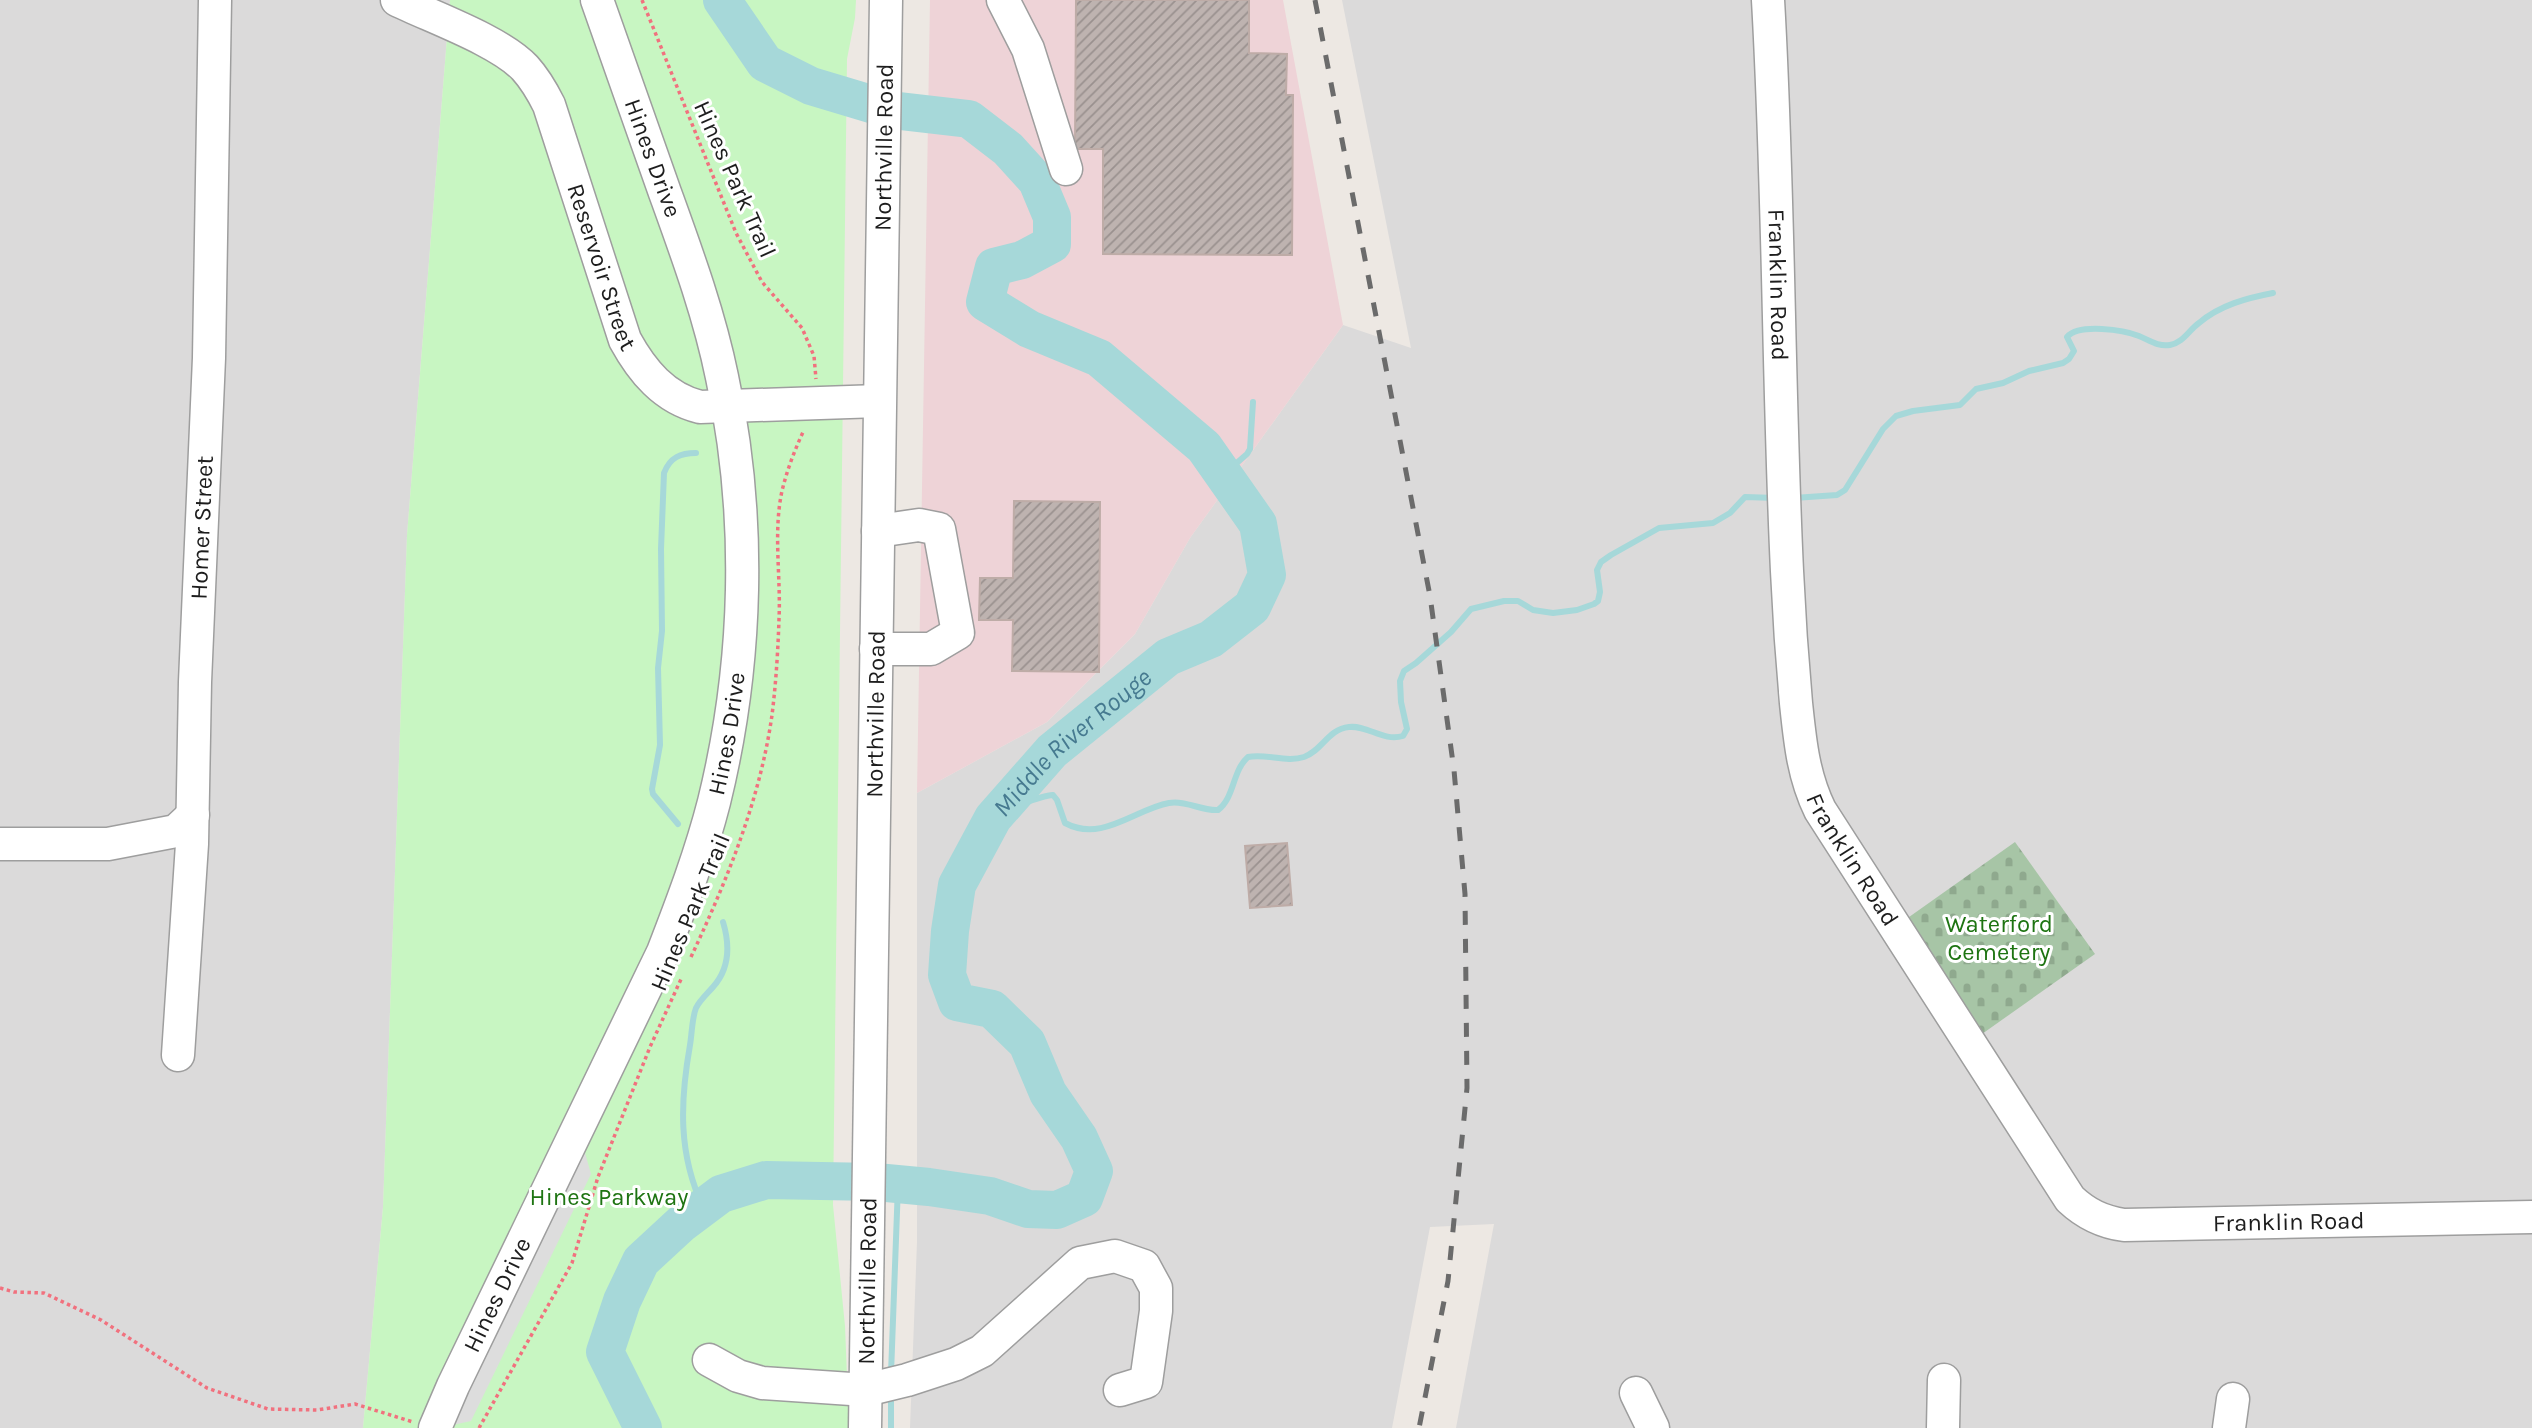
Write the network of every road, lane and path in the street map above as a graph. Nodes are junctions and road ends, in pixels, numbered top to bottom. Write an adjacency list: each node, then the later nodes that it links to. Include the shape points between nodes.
1 (215, 0): 14 (street, Homer Street, via 209,358)
2 (397, 0): 11 (street, Reservoir Street, via 498,47 524,67 549,104 625,340 635,358 676,399 700,407)
3 (597, 0): 11 (street, Hines Drive, via 688,256)
4 (642, 0): 10 (path, Hines Park Trail, via 736,233 762,282 802,328 814,356)
5 (886, 0): 9 (street, Northville Road)
6 (1003, 0): 8 (street, via 1028,49)
7 (1768, 0): 19 (street, Franklin Road, via 1784,495 1801,752 1812,793 1884,912 2070,1199 2100,1220 2124,1225)
8 (1066, 169)
9 (880, 401): 10 (street, Reservoir Street); 12 (street, Northville Road)
10 (814, 404): 11 (street, Reservoir Street); 16 (path, Hines Park Trail, via 782,492 771,716 755,794 727,878)
11 (728, 405): 26 (street, Hines Drive, via 740,505 741,609 732,712 691,879 663,952 453,1386)
12 (878, 531): 13 (street, Northville Road); 13 (street, via 919,525 939,529 958,633 931,649)
13 (876, 649): 23 (street, Northville Road)
14 (193, 815): 15 (street, via 176,831 108,844); 18 (street, Homer Street)
15 (0, 844)
16 (689, 962)
17 (683, 975): 27 (path, Hines Park Trail, via 598,1177 572,1263)
18 (178, 1055)
19 (2532, 1217)
20 (0, 1288): 26 (path, via 44,1293 101,1320 207,1388 268,1409 317,1410 355,1404)
21 (709, 1360): 23 (street, via 762,1383)
22 (1944, 1380): 30 (street)
23 (866, 1390): 24 (street, via 956,1364 982,1351 1080,1264 1115,1256 1144,1266 1156,1288 1146,1382); 28 (street, Northville Road)
24 (1120, 1390)
25 (1636, 1393): 29 (street)
26 (428, 1426)
27 (479, 1428)
28 (866, 1428)
29 (1653, 1428)
30 (1943, 1428)

